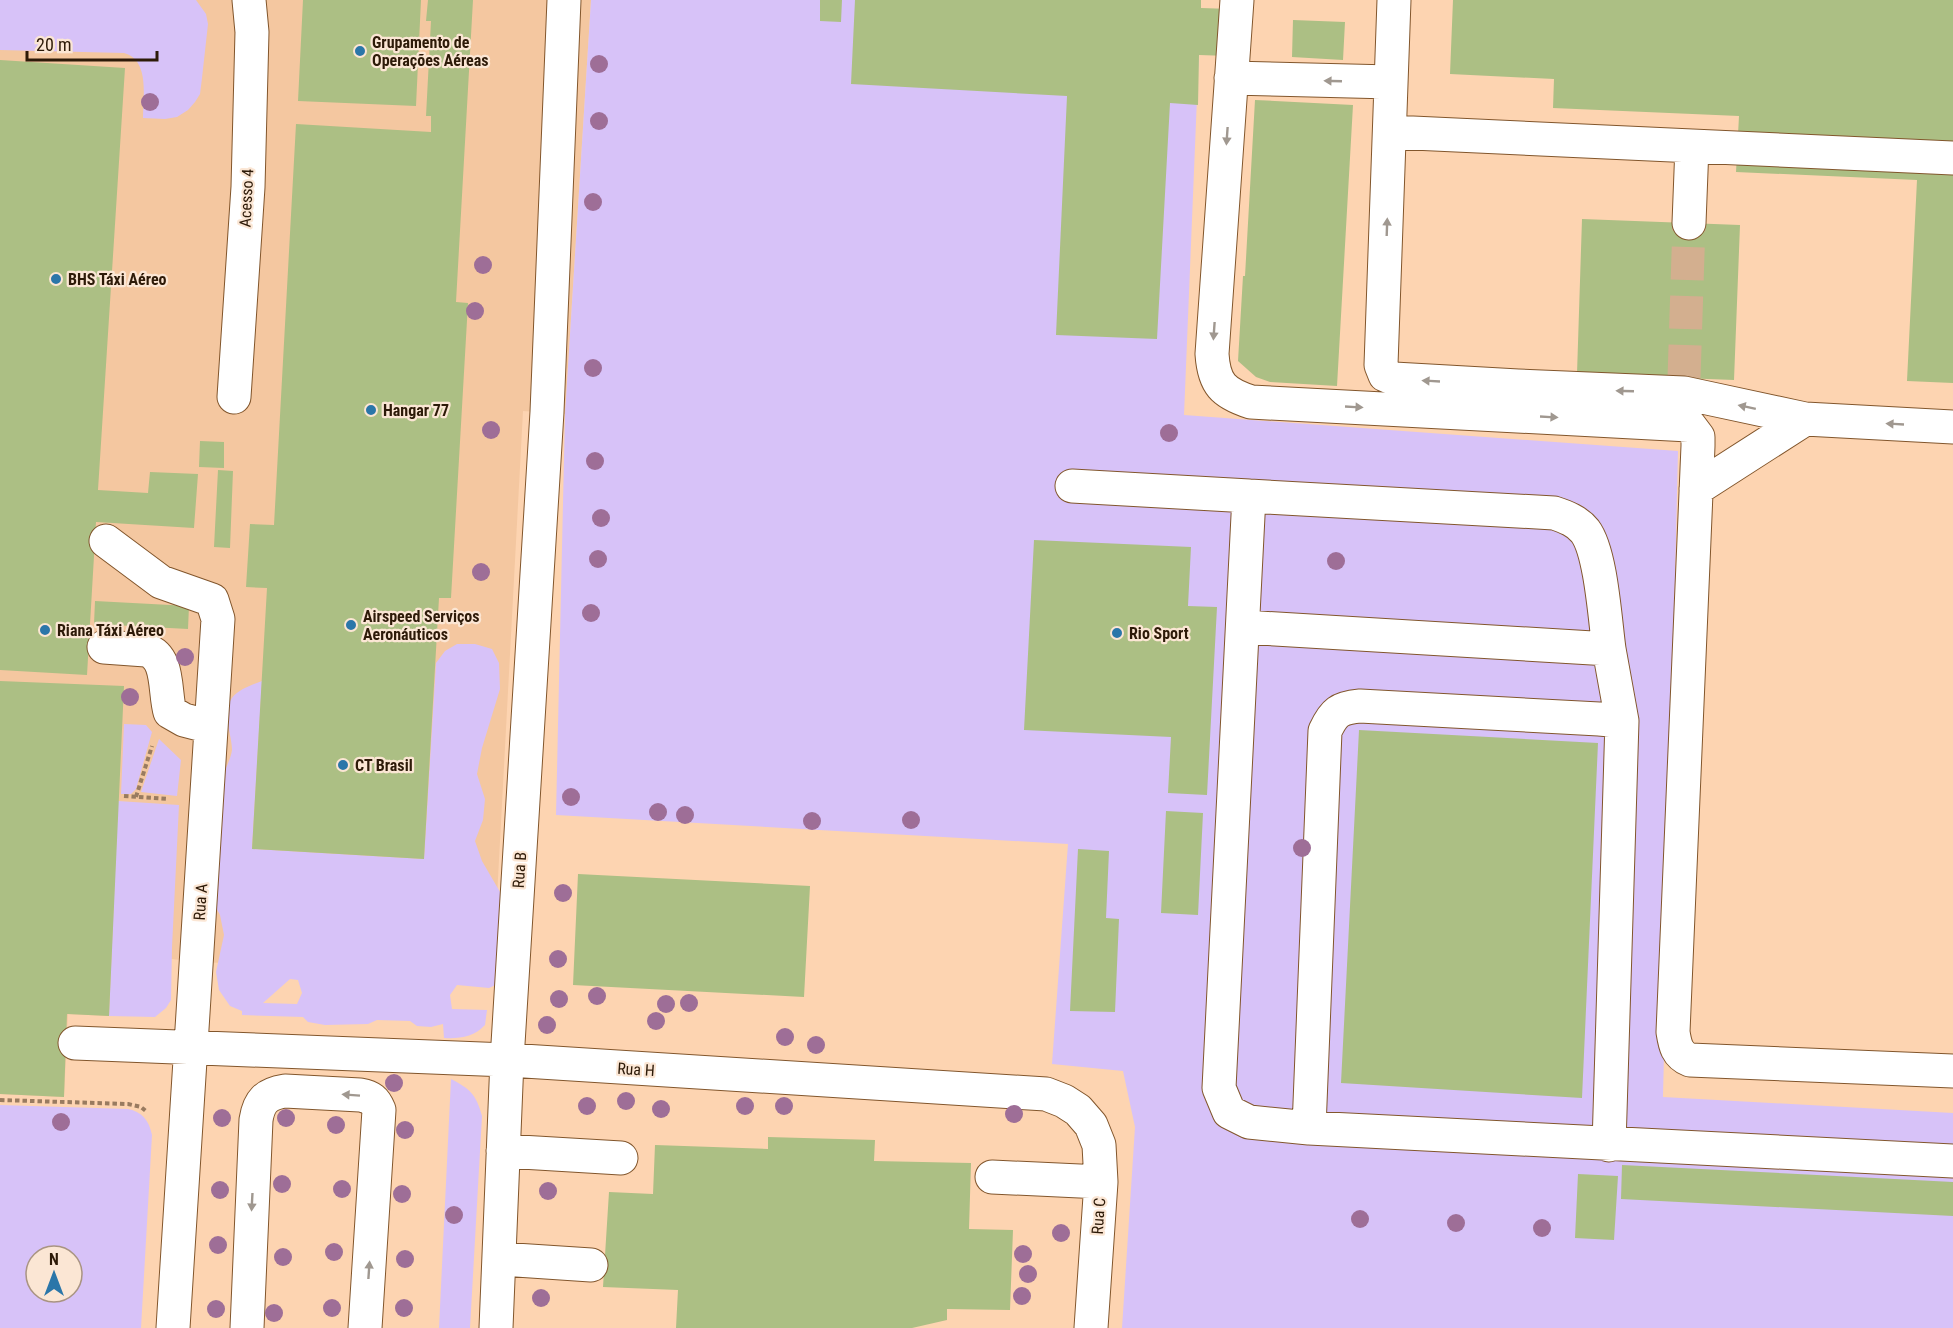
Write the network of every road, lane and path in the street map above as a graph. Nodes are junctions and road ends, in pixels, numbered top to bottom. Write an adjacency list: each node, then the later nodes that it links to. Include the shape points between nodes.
1 (249, 0): 11 (street, Acesso 4, via 252,32 248,187)
2 (564, 0): 27 (street, Rua B, via 547,412)
3 (1237, 0): 5 (street)
4 (1394, 0): 6 (street)
5 (1231, 78): 6 (street, one-way to 5); 15 (street, one-way to 15, via 1212,354 1213,371 1233,396 1251,402 1689,425 1698,437)
6 (1392, 82): 7 (street)
7 (1391, 132): 8 (street); 12 (street, one-way to 7, via 1684,385 1405,380 1385,375 1382,365)
8 (1692, 146): 9 (street); 10 (street)
9 (1953, 158)
10 (1689, 223)
11 (234, 397)
12 (1804, 419): 13 (street, one-way to 12); 15 (street)
13 (1953, 427)
14 (1072, 486): 16 (street)
15 (1696, 489): 28 (street, via 1675,1047 1690,1060)
16 (1249, 496): 18 (street); 20 (street, via 1554,513 1572,519 1585,531 1595,550)
17 (106, 541): 22 (street, Rua A, via 161,582 212,600 218,619)
18 (1243, 627): 20 (street); 32 (street, via 1219,1089 1229,1112 1249,1122)
19 (104, 647): 22 (street, via 153,652 161,662 170,712)
20 (1609, 649): 21 (street)
21 (1622, 721): 32 (street, via 1360,706 1346,707 1333,715 1325,731); 33 (street)
22 (211, 727): 26 (street, Rua A)
23 (153, 741): 24 (path)
24 (136, 797)
25 (75, 1043): 26 (street, Rua H)
26 (190, 1047): 27 (street, Rua H); 41 (street, Rua A)
27 (507, 1060): 30 (street, Rua H, via 1046,1094); 34 (street, Rua B)
28 (1953, 1071)
29 (0, 1100): 31 (path, via 128,1104)
30 (1078, 1110): 38 (street, Rua C, via 1099,1145)
31 (150, 1114)
32 (1309, 1128): 33 (street)
33 (1609, 1145): 36 (street)
34 (502, 1151): 35 (street); 39 (street, Rua B)
35 (621, 1158)
36 (1953, 1161)
37 (992, 1177): 38 (street)
38 (1101, 1182): 45 (street, Rua C)
39 (499, 1259): 40 (street); 44 (street, Rua B)
40 (591, 1265)
41 (173, 1328)
42 (247, 1328): 43 (street, one-way to 42, via 379,1110 370,1097 285,1091 273,1093 258,1108)
43 (365, 1328)
44 (496, 1328)
45 (1091, 1328)

